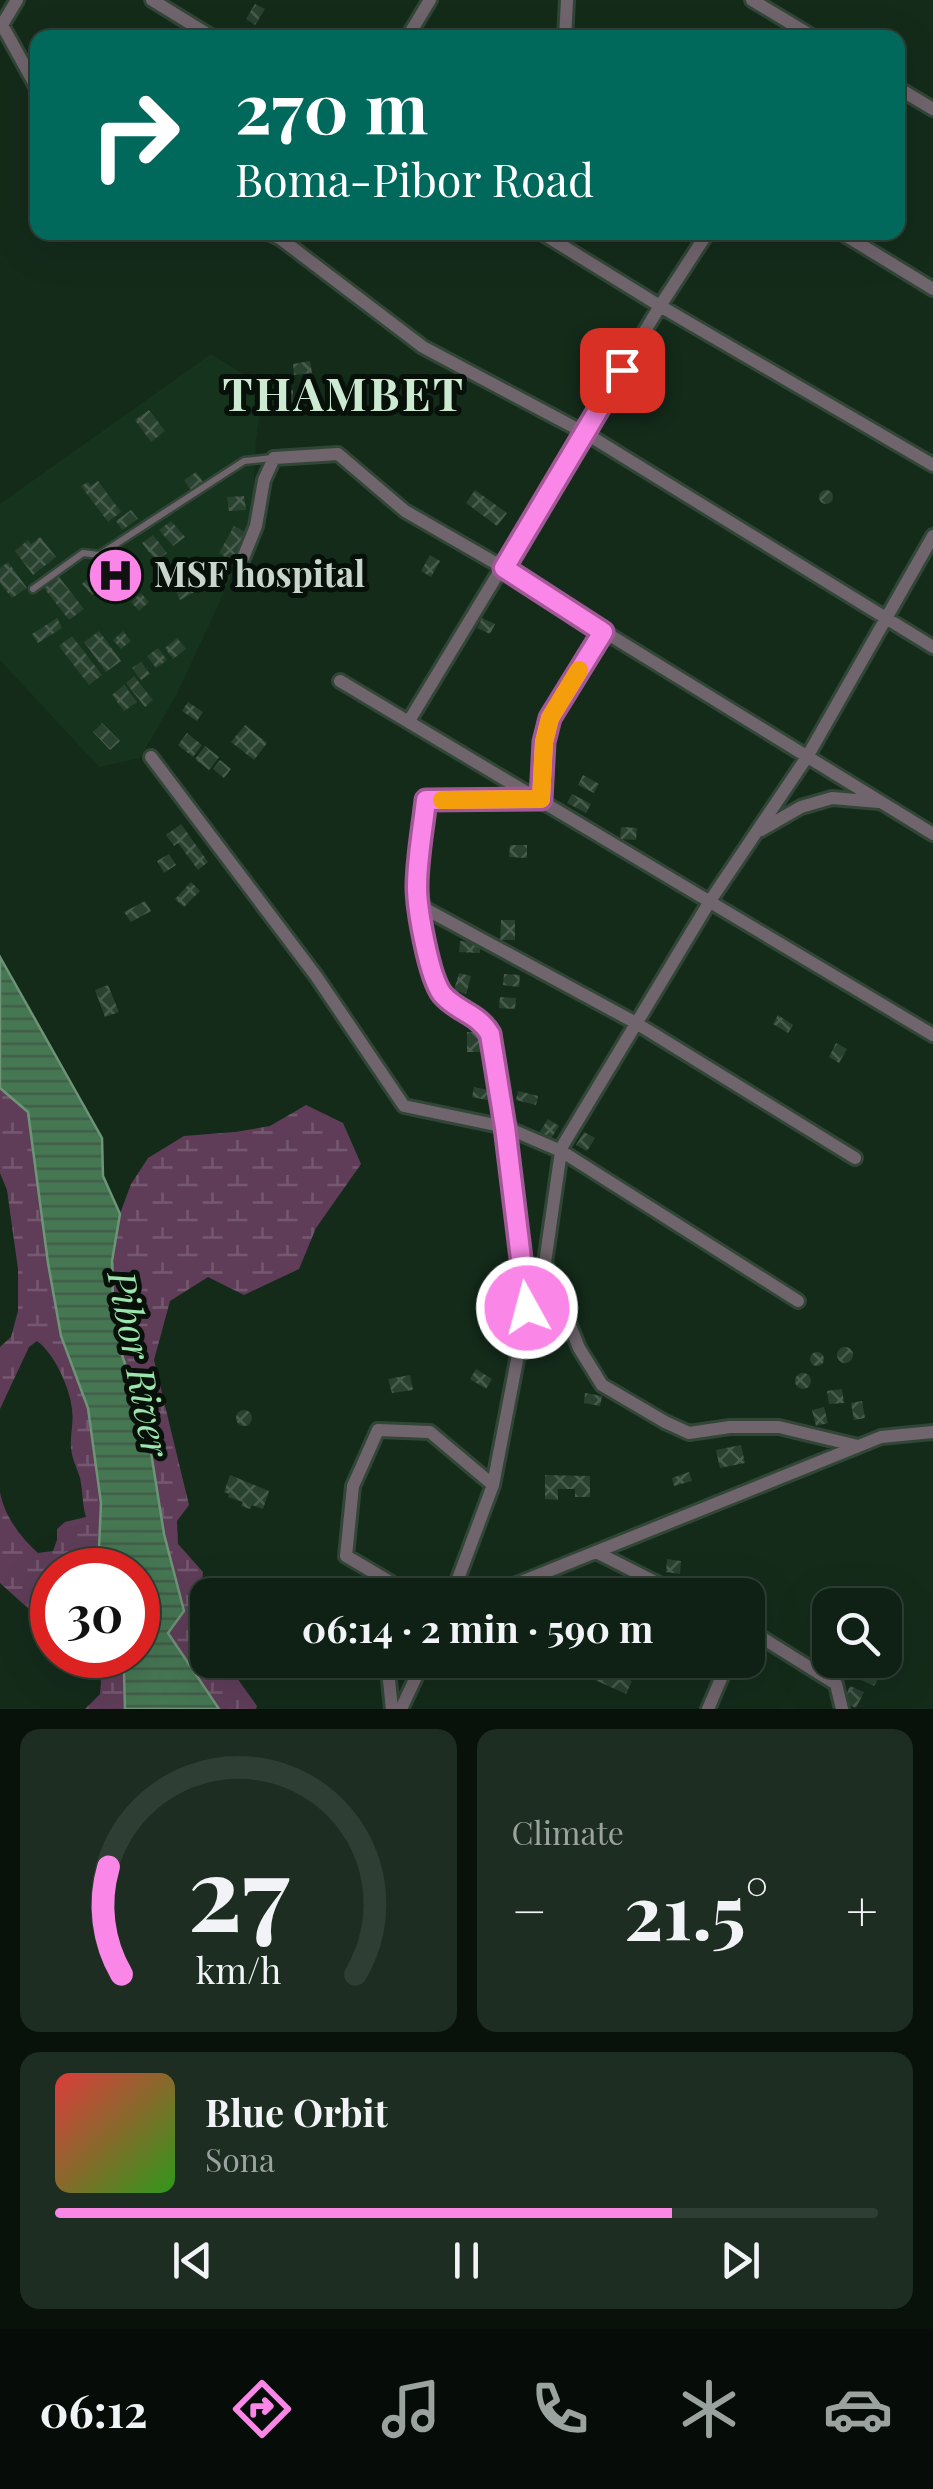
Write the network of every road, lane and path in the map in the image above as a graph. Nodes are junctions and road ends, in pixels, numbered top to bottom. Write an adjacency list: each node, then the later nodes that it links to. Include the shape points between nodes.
1 (17, 0): 10 (street, via 2,25)
2 (152, 0): 6 (street)
3 (430, 0): 7 (street)
4 (567, 0): 8 (street)
5 (752, 0): 9 (street)
6 (201, 30)
7 (412, 30)
8 (565, 30)
9 (802, 30)
10 (30, 76)
11 (905, 92): 12 (street)
12 (933, 109)
13 (288, 240): 19 (street, via 424,348)
14 (561, 240): 18 (street)
15 (703, 240): 18 (street)
16 (853, 240): 17 (street)
17 (933, 289)
18 (660, 306): 19 (street); 21 (street)
19 (584, 433): 24 (street); 26 (street)
20 (274, 458): 23 (street); 24 (street, via 338,454 405,511); 25 (lane, via 244,461 99,555 83,553)
21 (933, 465)
22 (933, 536): 26 (street)
23 (240, 563)
24 (504, 568): 27 (street); 30 (street)
25 (34, 590)
26 (886, 619): 28 (street); 32 (street)
27 (603, 632): 32 (street); 33 (street, via 550,718)
28 (933, 647)
29 (340, 681): 30 (street)
30 (409, 721): 33 (street)
31 (151, 756): 41 (street, via 404,1106)
32 (807, 757): 34 (street); 35 (street)
33 (541, 799): 37 (street); 38 (street, via 426,800)
34 (881, 802): 35 (street, via 832,798); 36 (street)
35 (756, 833): 37 (street)
36 (933, 834)
37 (710, 901): 39 (street); 40 (street)
38 (420, 906): 39 (street); 41 (street, via 440,992 490,1034)
39 (636, 1023): 42 (street); 43 (street)
40 (933, 1035)
41 (505, 1127): 42 (street); 47 (street, via 527,1308)
42 (560, 1152): 44 (street); 46 (street, via 545,1263 602,1385 689,1433 779,1426)
43 (855, 1158)
44 (798, 1301)
45 (933, 1432): 46 (street)
46 (858, 1446): 48 (street)
47 (493, 1485): 49 (street, via 430,1432 378,1430 353,1486 346,1556); 50 (street)
48 (596, 1552): 51 (street); 52 (street)
49 (383, 1578)
50 (458, 1578)
51 (531, 1578)
52 (647, 1578)
53 (765, 1640): 60 (street, via 836,1684)
54 (389, 1678): 57 (street)
55 (416, 1678): 58 (street)
56 (721, 1678): 59 (street)
57 (392, 1709)
58 (401, 1709)
59 (708, 1709)
60 (842, 1709)

